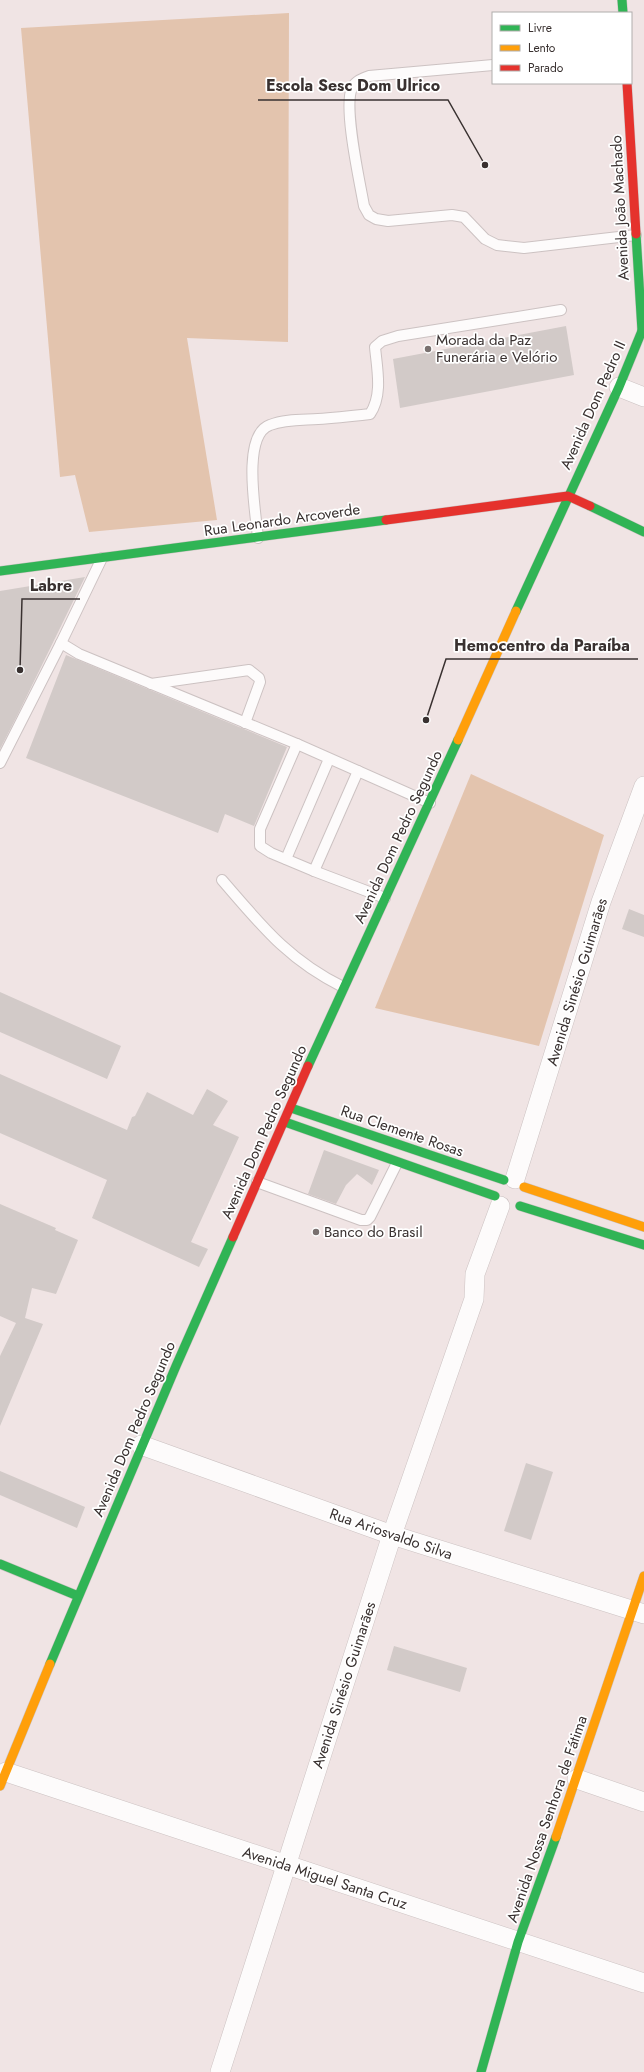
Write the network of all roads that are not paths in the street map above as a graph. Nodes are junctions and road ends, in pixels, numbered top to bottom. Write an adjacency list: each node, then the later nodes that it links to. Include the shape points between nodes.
1 (622, 0): 2 (main road)
2 (623, 12)
3 (492, 65): 5 (lane, via 369,76 357,81 351,89 350,122 364,206 369,215 388,221 452,215 464,217 485,239 496,245 524,248)
4 (627, 84): 5 (main road, Avenida João Machado)
5 (636, 235): 7 (main road, Avenida João Machado)
6 (561, 310): 12 (lane, via 398,336 382,341 374,347 378,383 376,405 370,414 286,421 268,425 258,434 252,462)
7 (643, 329): 8 (main road, Avenida Dom Pedro II)
8 (619, 388): 9 (street); 10 (main road, Avenida Dom Pedro II)
9 (644, 397)
10 (568, 496): 11 (main road); 12 (main road, Rua Leonardo Arcoverde); 23 (main road, Avenida Dom Pedro Segundo)
11 (644, 532)
12 (258, 538): 13 (main road, Rua Leonardo Arcoverde)
13 (102, 558): 14 (main road, Rua Leonardo Arcoverde); 15 (lane)
14 (0, 571)
15 (61, 643): 16 (lane, via 79,654); 20 (lane)
16 (151, 684): 17 (lane); 17 (lane, via 250,670 260,682)
17 (245, 723): 18 (lane)
18 (296, 744): 19 (lane); 24 (lane, via 259,835 260,846)
19 (329, 759): 21 (lane); 24 (lane)
20 (0, 763)
21 (358, 771): 23 (lane); 25 (lane)
22 (644, 786): 33 (street, Avenida Sinésio Guimarães, via 601,902)
23 (430, 803): 27 (main road, Avenida Dom Pedro Segundo)
24 (286, 859): 25 (lane)
25 (314, 871): 27 (lane)
26 (222, 880): 28 (lane, via 281,946 302,964)
27 (386, 898): 28 (main road, Avenida Dom Pedro Segundo)
28 (343, 987): 29 (main road, Avenida Dom Pedro Segundo)
29 (291, 1108): 30 (main road, Avenida Dom Pedro Segundo); 33 (main road, Rua Clemente Rosas)
30 (285, 1122): 31 (main road, Rua Clemente Rosas); 32 (main road, Avenida Dom Pedro Segundo)
31 (397, 1163): 32 (lane, via 367,1220); 34 (main road, Rua Clemente Rosas)
32 (257, 1182): 37 (main road, Avenida Dom Pedro Segundo)
33 (514, 1182): 34 (main road, via 499,1184); 34 (main road, via 525,1199); 35 (main road, Rua Clemente Rosas)
34 (506, 1204): 36 (main road, Rua Clemente Rosas); 38 (street, Avenida Sinésio Guimarães, via 475,1274 474,1299)
35 (644, 1227)
36 (644, 1245)
37 (141, 1445): 38 (street, Rua Ariosvaldo Silva); 41 (main road, Avenida Dom Pedro Segundo)
38 (392, 1535): 42 (street, Rua Ariosvaldo Silva); 46 (street, Avenida Sinésio Guimarães)
39 (0, 1564): 41 (main road)
40 (644, 1576): 42 (main road, Avenida Nossa Senhora de Fátima)
41 (78, 1596): 43 (main road, Avenida Dom Pedro Segundo)
42 (638, 1612): 44 (main road, Avenida Nossa Senhora de Fátima)
43 (3, 1779): 46 (street, Avenida Miguel Santa Cruz)
44 (577, 1779): 45 (street); 47 (main road, Avenida Nossa Senhora de Fátima)
45 (644, 1802)
46 (286, 1866): 47 (street, Avenida Miguel Santa Cruz); 49 (street, Avenida Sinésio Guimarães)
47 (518, 1942): 48 (street, Avenida Miguel Santa Cruz); 50 (main road, Avenida Nossa Senhora de Fátima)
48 (644, 1983)
49 (220, 2072)
50 (481, 2072)

